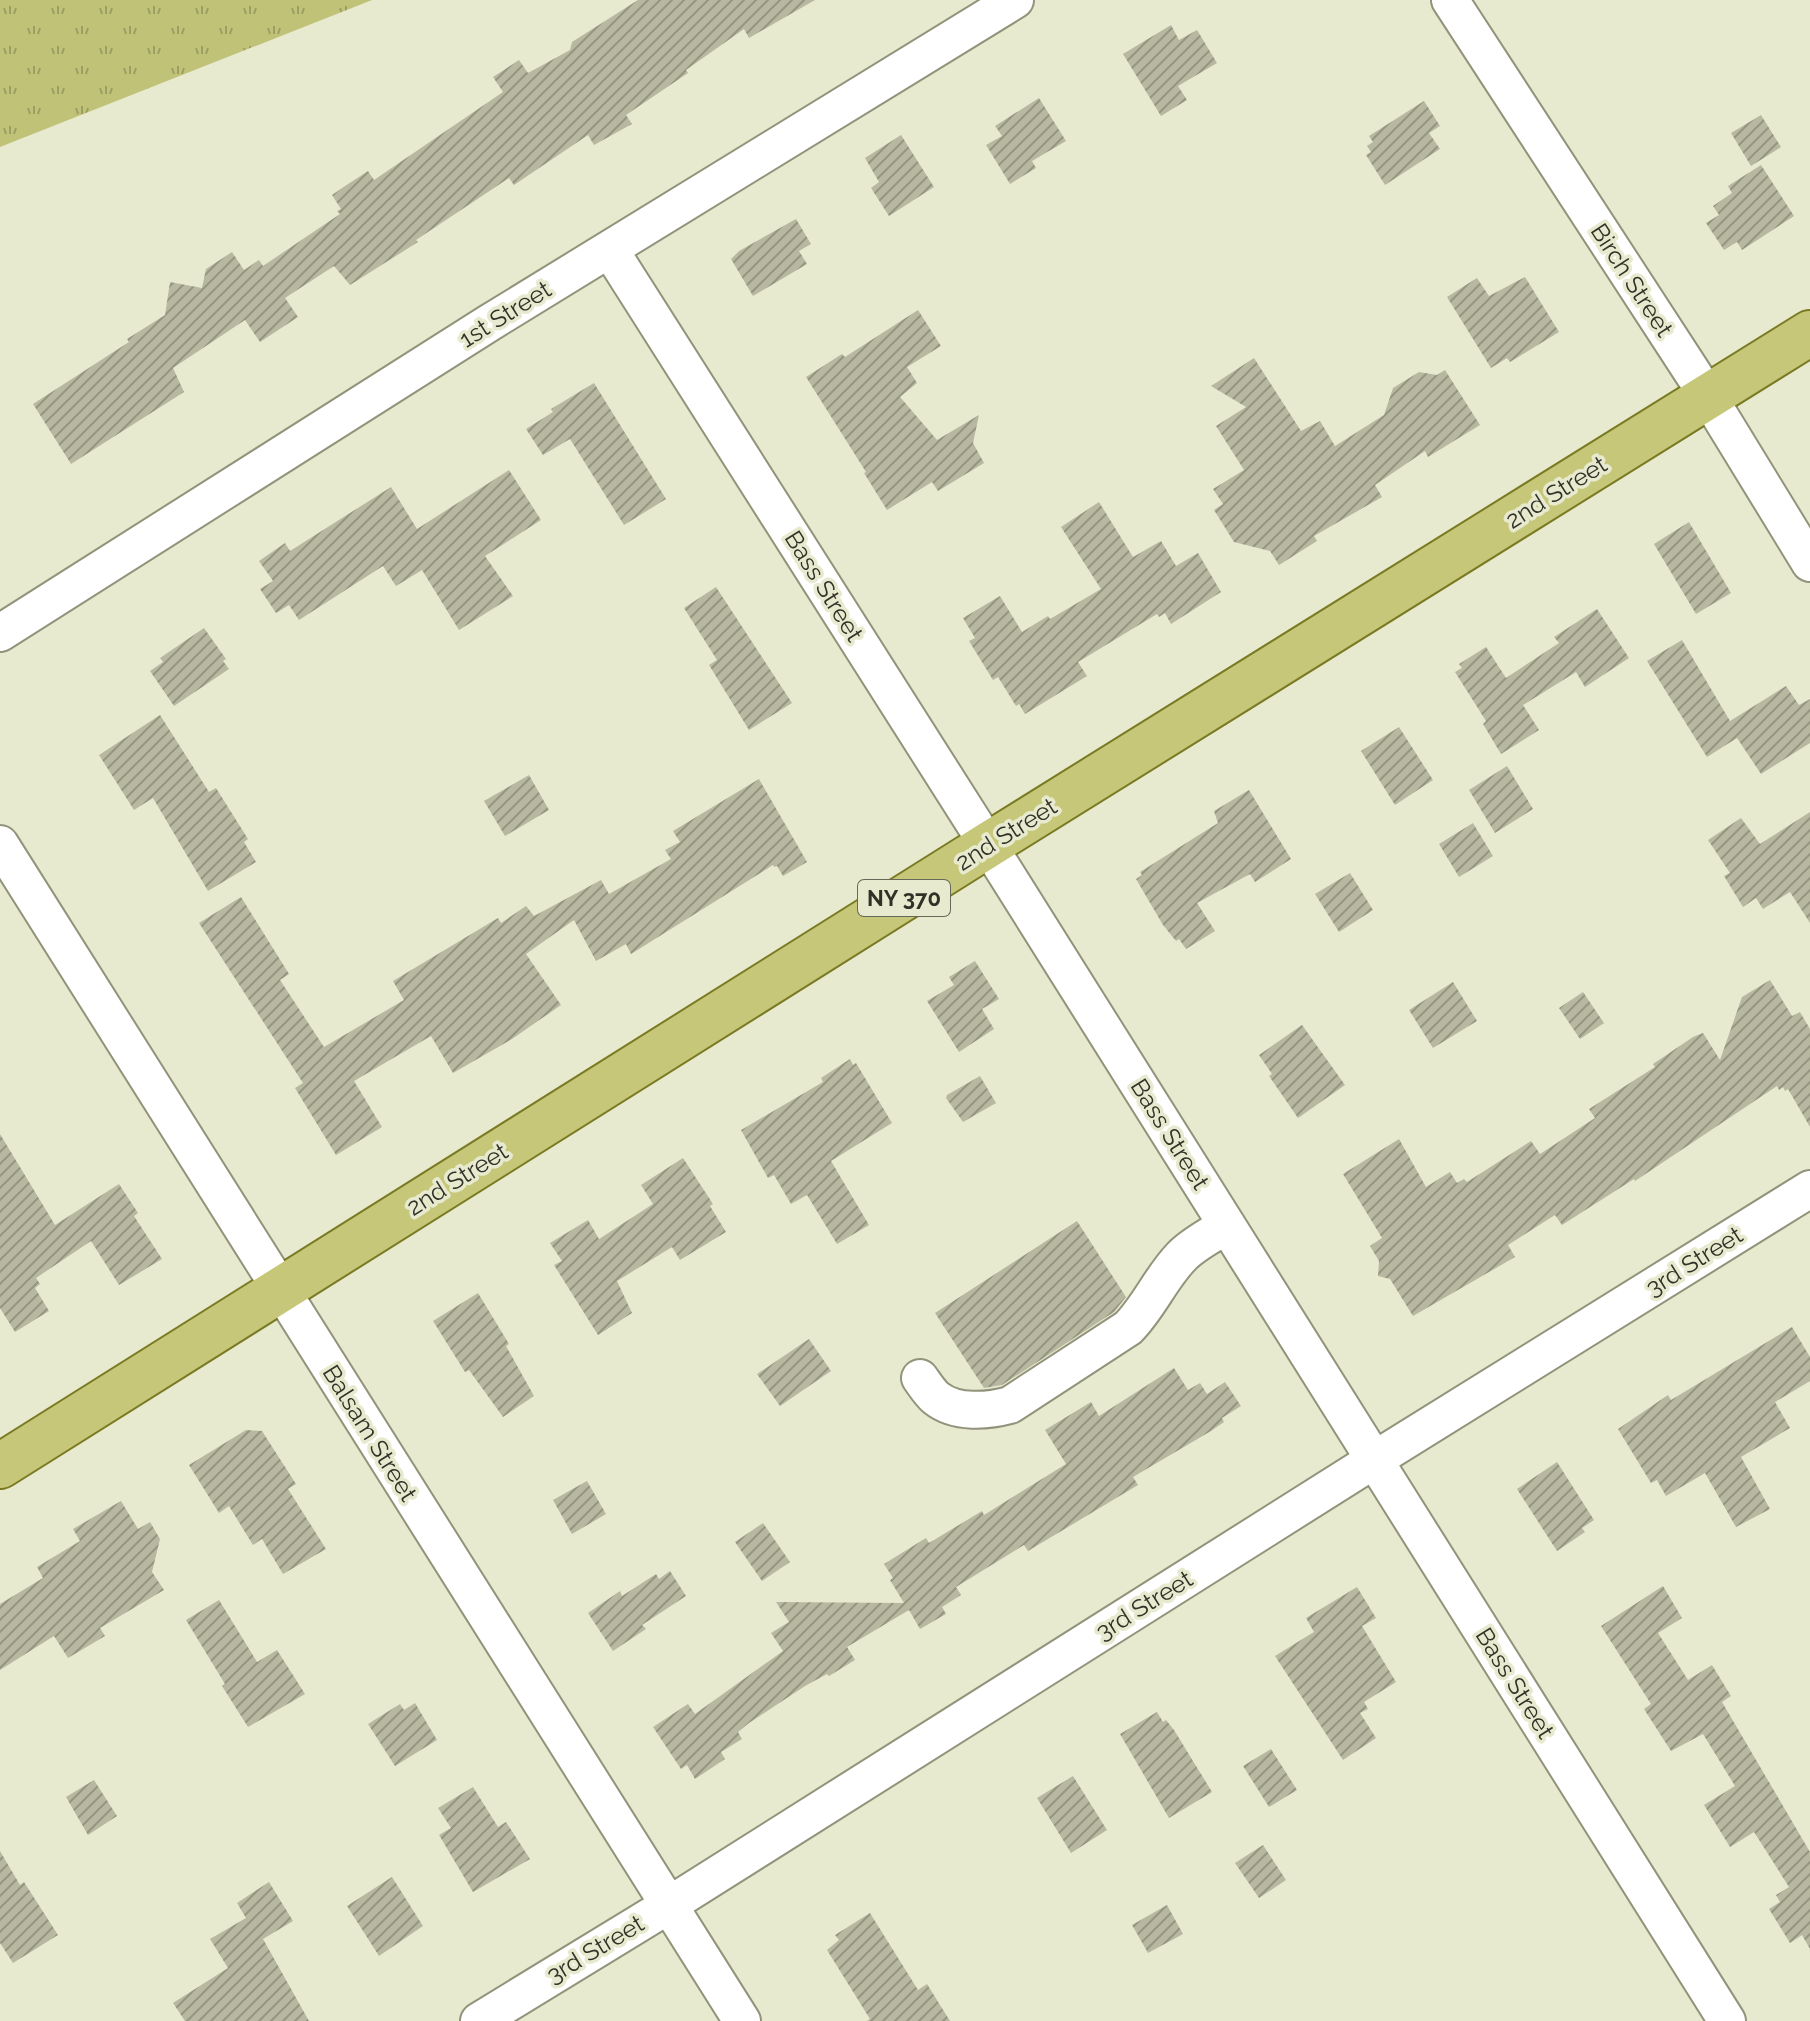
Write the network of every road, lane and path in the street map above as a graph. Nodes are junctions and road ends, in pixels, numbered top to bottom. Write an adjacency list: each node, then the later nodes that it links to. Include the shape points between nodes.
1 (1015, 0): 3 (street, 1st Street)
2 (1450, 0): 5 (street, Birch Street)
3 (610, 250): 7 (street, 1st Street); 9 (street, Bass Street)
4 (1810, 333): 5 (main road, 2nd Street / NY 370)
5 (1709, 398): 6 (street, Birch Street); 9 (main road, 2nd Street / NY 370)
6 (1810, 563)
7 (0, 633)
8 (0, 844): 12 (street, Balsam Street)
9 (988, 845): 11 (street, Bass Street); 12 (main road, 2nd Street / NY 370)
10 (1810, 1189): 14 (street, 3rd Street)
11 (1227, 1225): 13 (street, via 1182,1255 1128,1328 1010,1405 988,1411 948,1405); 14 (street, Bass Street)
12 (280, 1291): 15 (main road, 2nd Street / NY 370); 16 (street, Balsam Street)
13 (920, 1378)
14 (1374, 1460): 16 (street, 3rd Street); 19 (street, Bass Street)
15 (0, 1466)
16 (669, 1905): 17 (street, 3rd Street); 18 (street, Balsam Street)
17 (479, 2021)
18 (742, 2021)
19 (1727, 2021)

